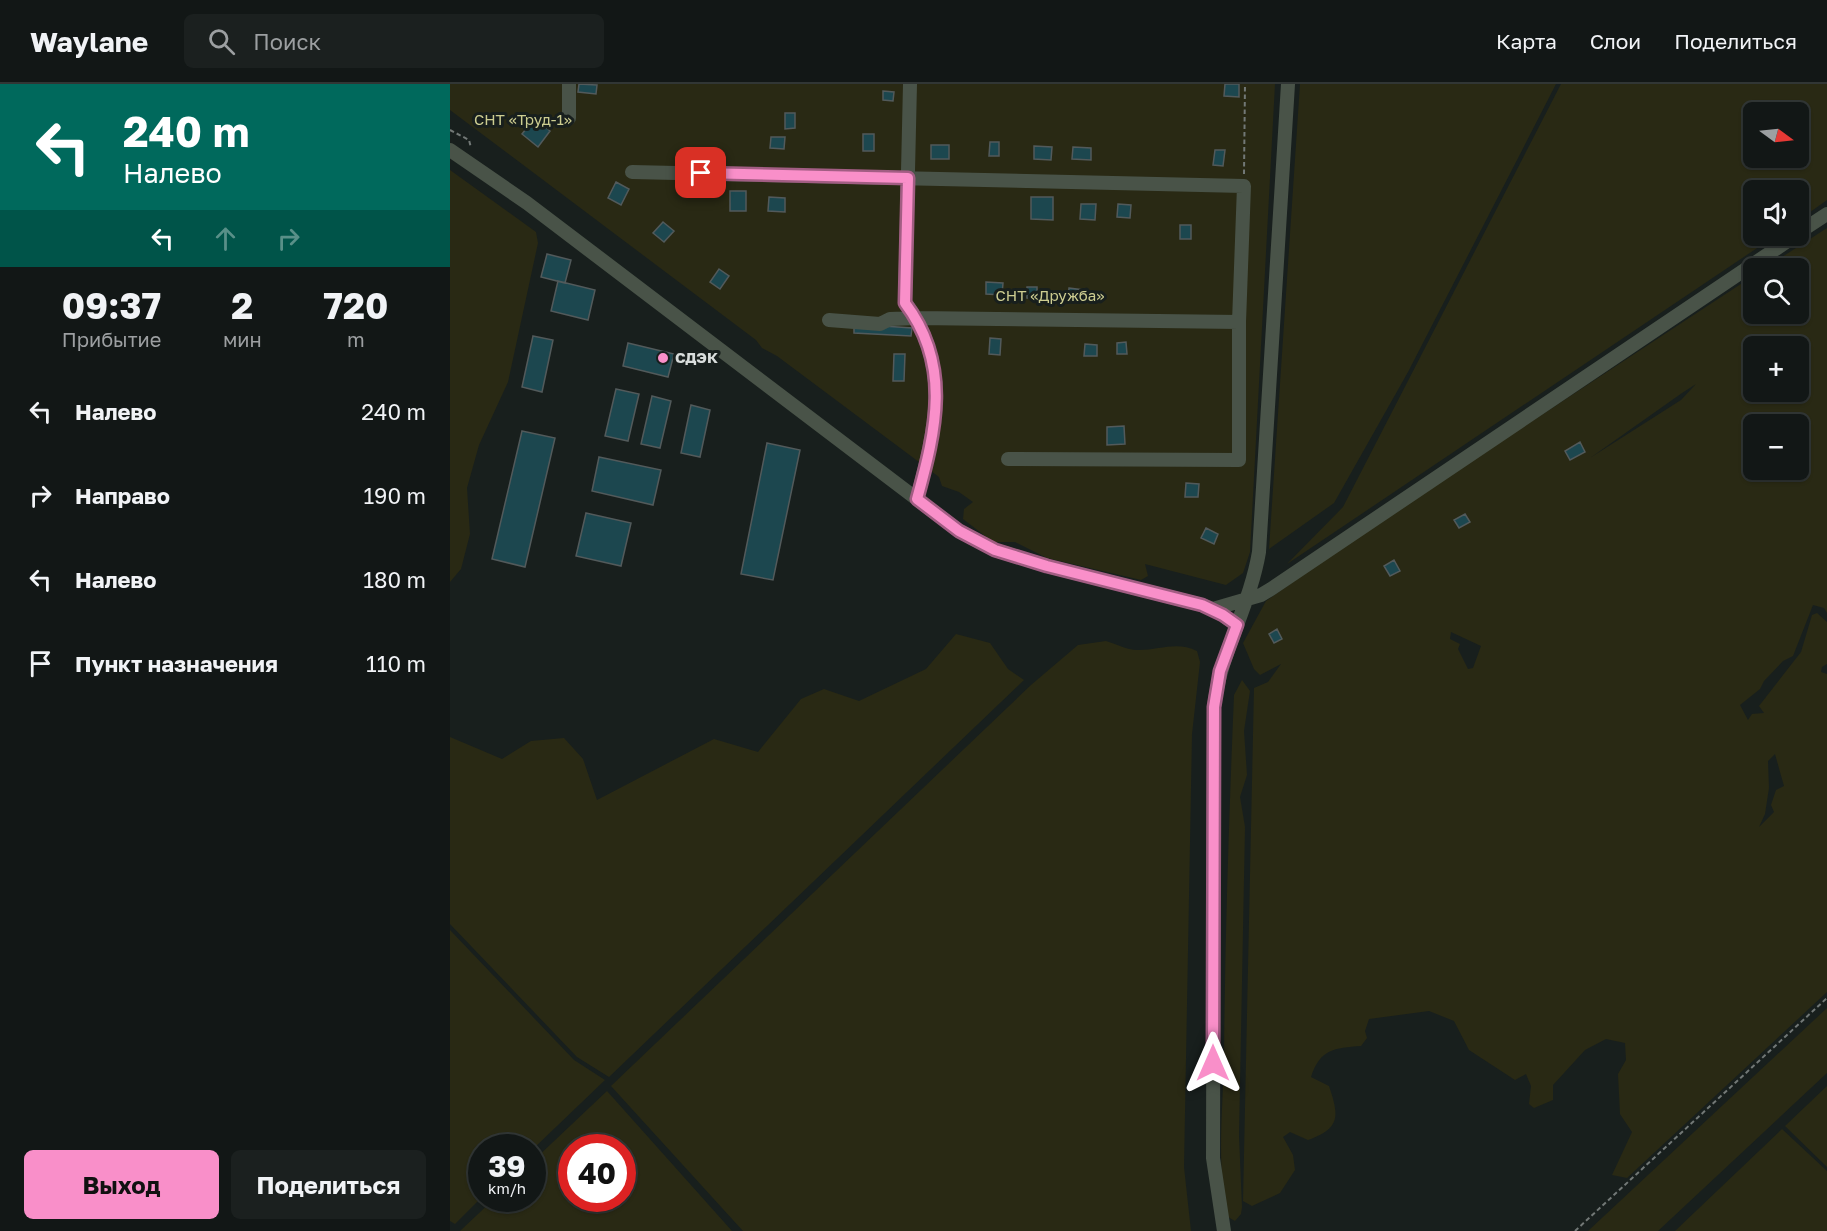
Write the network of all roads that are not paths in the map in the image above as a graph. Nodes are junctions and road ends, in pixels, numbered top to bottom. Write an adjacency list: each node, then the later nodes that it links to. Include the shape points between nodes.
1 (569, 84): 4 (street)
2 (910, 84): 7 (street)
3 (1288, 84): 16 (street, via 1264,502 1259,552)
4 (569, 118)
5 (450, 150): 15 (street, via 527,203)
6 (632, 171): 7 (street)
7 (908, 178): 11 (street, via 905,303); 13 (street, via 1244,186)
8 (1827, 214): 9 (street)
9 (1809, 226)
10 (1779, 246): 16 (street, via 1271,589)
11 (917, 318): 12 (street, via 890,319 880,324); 13 (street); 15 (street, via 931,351 937,399 931,448)
12 (829, 320)
13 (1239, 322): 14 (street, via 1239,460)
14 (1008, 459)
15 (917, 499): 17 (street, via 959,531 995,550)
16 (1247, 599): 17 (street); 18 (street)
17 (1213, 609): 18 (street)
18 (1237, 625): 19 (street, via 1220,671 1214,707 1213,1158)
19 (1224, 1231)

